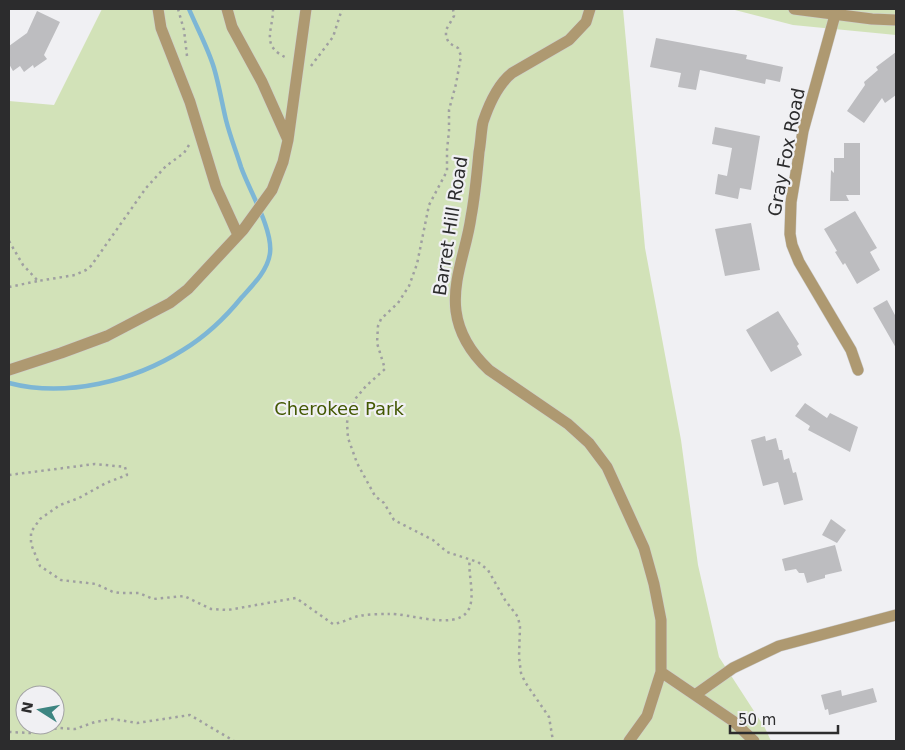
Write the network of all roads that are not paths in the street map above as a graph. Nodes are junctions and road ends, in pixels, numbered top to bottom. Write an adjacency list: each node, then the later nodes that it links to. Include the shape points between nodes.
1 (158, 9): 9 (street, via 161,28 185,87 216,187)
2 (227, 9): 8 (street, via 232,27)
3 (306, 9): 8 (street)
4 (590, 9): 13 (street, Barret Hill Road, via 586,22 569,40 512,73 495,92 483,124 471,219 455,288 456,313 470,349 479,360 568,424 589,443 607,467 644,548 654,584 661,620)
5 (794, 9): 6 (street)
6 (835, 15): 7 (street); 11 (street, Gray Fox Road, via 803,131 791,202 790,234 799,262 851,350)
7 (896, 20)
8 (288, 140): 9 (street, via 272,190)
9 (241, 233): 10 (street, via 188,289 170,303 107,336)
10 (13, 369)
11 (858, 370)
12 (896, 615): 14 (street, via 779,646 733,668)
13 (661, 672): 14 (street); 15 (street, Barret Hill Road, via 647,716)
14 (695, 695): 16 (street, via 733,721)
15 (629, 741)
16 (754, 741)

